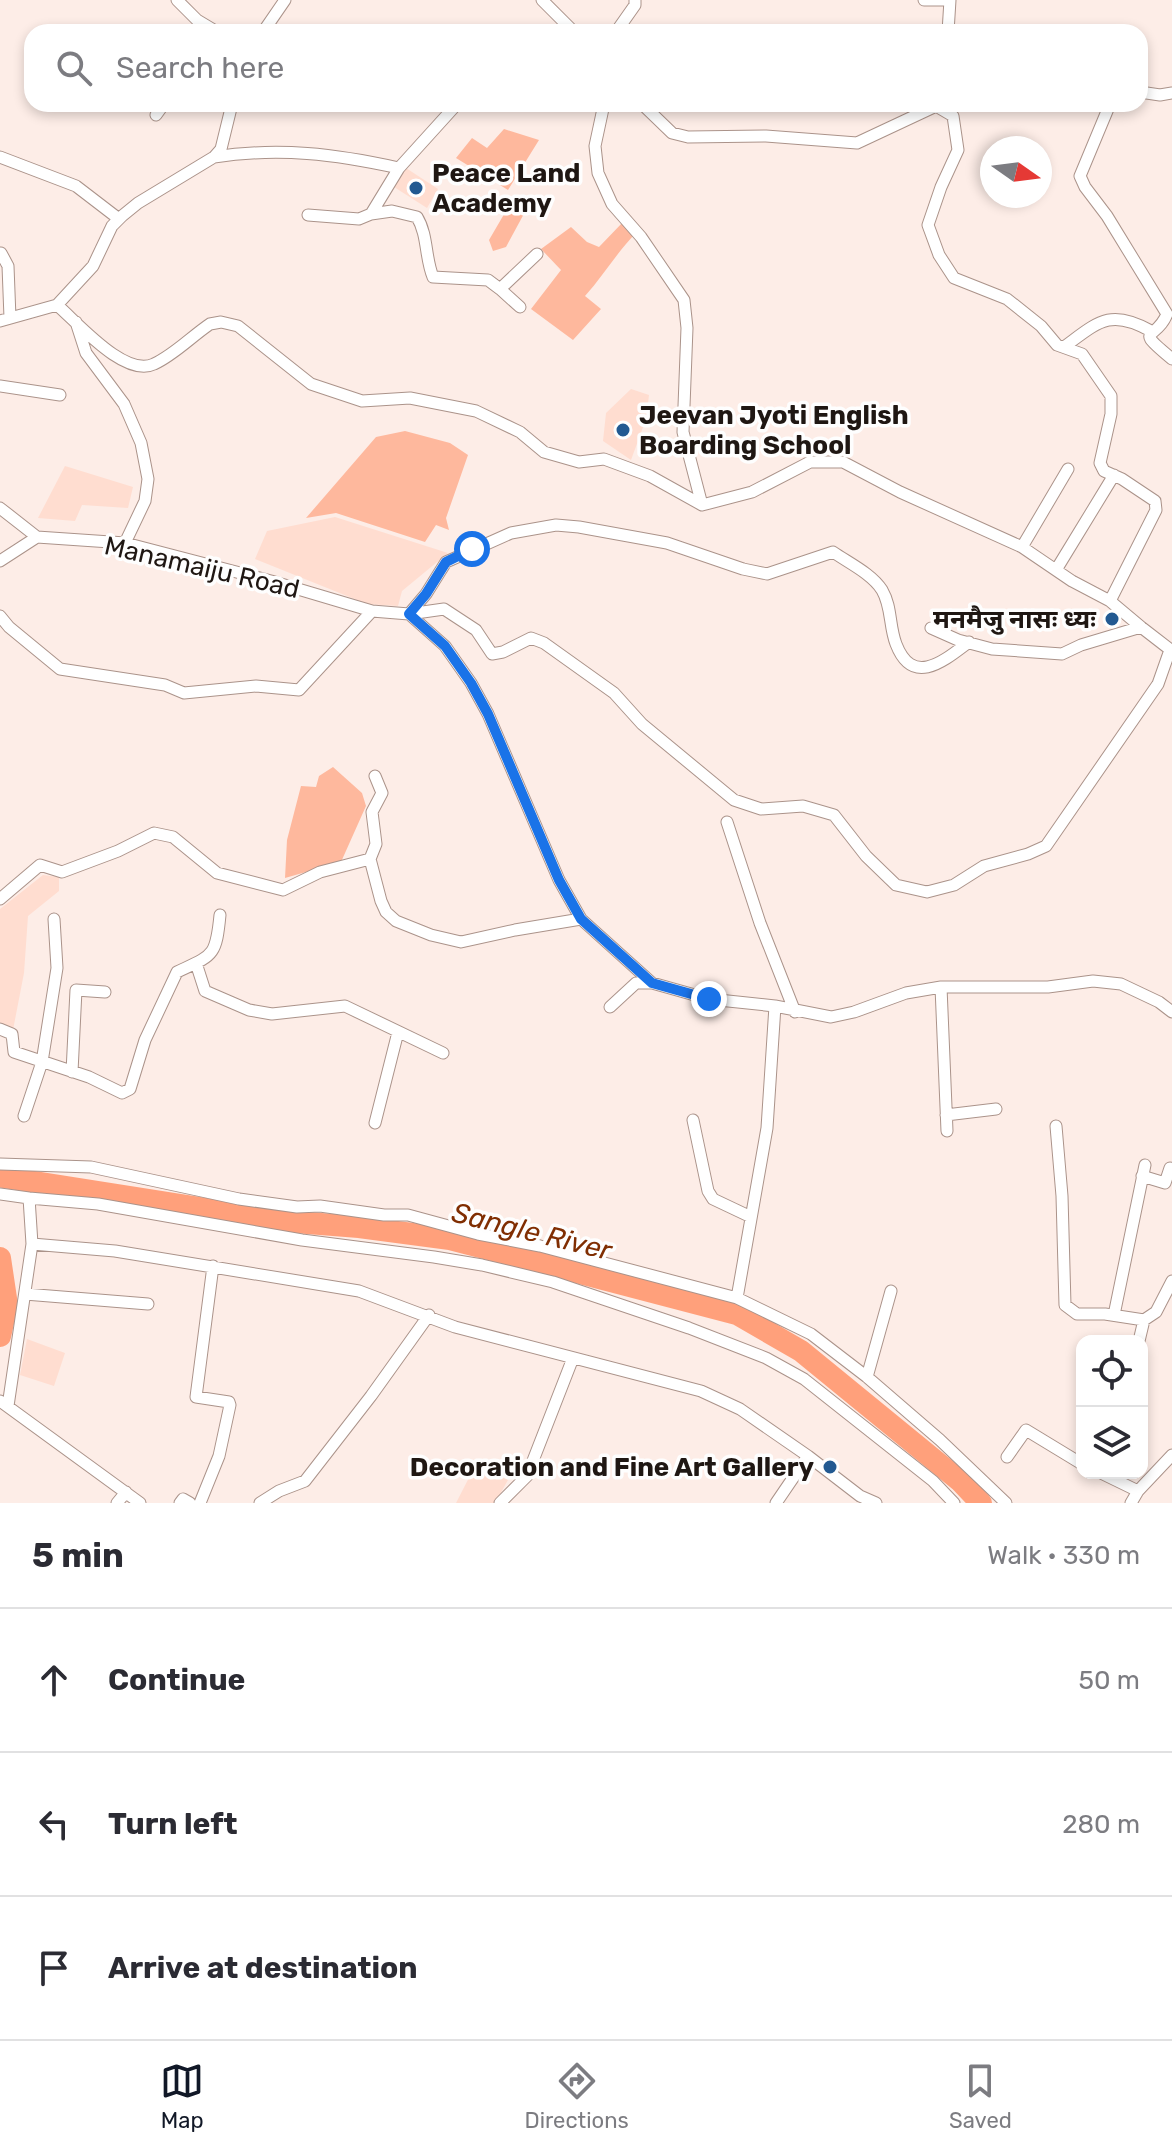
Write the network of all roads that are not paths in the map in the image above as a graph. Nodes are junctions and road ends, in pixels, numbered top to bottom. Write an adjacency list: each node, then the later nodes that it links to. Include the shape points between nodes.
1 (177, 0): 7 (street)
2 (285, 0): 8 (street)
3 (542, 0): 9 (street)
4 (635, 0): 10 (street)
5 (924, 0): 6 (street)
6 (948, 0): 11 (street)
7 (204, 24)
8 (268, 24)
9 (566, 24)
10 (622, 24)
11 (948, 24)
12 (1148, 93): 13 (street)
13 (1172, 93)
14 (158, 112): 22 (street)
15 (230, 112): 24 (street)
16 (450, 112): 25 (street)
17 (602, 112): 43 (street, via 595,146 598,173 612,204 684,300 683,432)
18 (650, 112): 19 (street, via 672,133 688,137 857,143)
19 (923, 112)
20 (952, 112): 37 (street, via 958,150 928,225 939,255 954,278 1007,299)
21 (1107, 112): 36 (street, via 1080,176 1167,314)
22 (156, 115)
23 (0, 157): 28 (street, via 76,186)
24 (214, 157): 25 (street, via 300,152); 28 (street)
25 (399, 168): 26 (street)
26 (371, 214): 27 (street, via 359,219); 31 (street, via 392,211 417,217 433,277 488,280)
27 (308, 215)
28 (119, 219): 32 (street, via 93,266)
29 (1, 253): 34 (street, via 8,266)
30 (537, 254): 31 (street)
31 (500, 289): 33 (street)
32 (57, 305): 34 (street); 35 (street)
33 (520, 307)
34 (5, 319)
35 (76, 321): 43 (street, via 117,358 135,365 152,365 210,324 238,326 325,391 362,401 410,398 476,411 520,432 544,452 579,462 604,459 650,476); 46 (street, via 86,353 124,404 141,443 148,479 145,501)
36 (1151, 331): 37 (street, via 1120,318 1106,320); 38 (street, via 1152,342)
37 (1064, 347): 42 (street, via 1082,354 1111,396 1100,463)
38 (1172, 359)
39 (0, 386): 40 (street)
40 (60, 395)
41 (1068, 469): 47 (street)
42 (1114, 475): 49 (street); 50 (street, via 1150,496 1156,506)
43 (702, 505): 47 (street, via 752,492 810,462 843,462)
44 (0, 508): 45 (street)
45 (37, 537): 46 (street, Manamaiju Road); 48 (street)
46 (125, 543): 51 (street, Manamaiju Road)
47 (1022, 547): 49 (street)
48 (1, 558)
49 (1056, 570): 50 (street)
50 (1110, 601): 54 (street)
51 (372, 611): 52 (street, Manamaiju Road); 53 (street, via 299,690 256,686 184,693 165,685 60,669)
52 (409, 614): 56 (street, via 446,562 511,533 556,525 667,543 767,574 833,552 880,587 889,604 895,644 906,661 930,668); 57 (street, Manamaiju Road, via 444,609 476,630 492,654 531,638 544,643 614,693 642,724 734,800 761,809 803,806 834,815 896,885 927,892 1046,846 1158,684); 64 (street, via 445,646 471,683)
53 (0, 616)
54 (1141, 627): 56 (street, via 1062,654); 57 (street)
55 (931, 628): 56 (street)
56 (969, 642)
57 (1171, 650)
58 (375, 776): 60 (street, via 382,793 372,812 376,844)
59 (727, 822): 71 (street)
60 (370, 859): 61 (street, via 320,872 283,890 217,873 173,837 154,833 62,872 40,865); 64 (street, via 386,912 431,935 461,942)
61 (0, 899)
62 (220, 915): 65 (street, via 217,945 207,959)
63 (54, 919): 76 (street, via 57,968)
64 (581, 919): 66 (street)
65 (196, 963): 74 (street, via 205,991 249,1010 284,1014 345,1006); 77 (street, via 177,972 145,1040 130,1089 122,1093)
66 (652, 983): 69 (street, via 709,999); 70 (street, via 636,983)
67 (941, 987): 71 (street, via 831,1017); 72 (street, via 1121,984); 79 (street)
68 (105, 992): 77 (street, via 76,990)
69 (775, 1006): 71 (street); 89 (street, via 767,1128)
70 (610, 1007)
71 (795, 1012)
72 (1172, 1012)
73 (0, 1029): 76 (street, via 12,1034 14,1052)
74 (398, 1032): 75 (street); 82 (street)
75 (443, 1053)
76 (42, 1062): 77 (street); 80 (street)
77 (72, 1072)
78 (996, 1109): 79 (street)
79 (946, 1115): 84 (street)
80 (24, 1116)
81 (693, 1120): 89 (street, via 708,1191 713,1199)
82 (375, 1123)
83 (1056, 1126): 98 (street, via 1065,1305 1077,1314)
84 (947, 1131)
85 (0, 1164): 95 (street, via 91,1167 268,1203 408,1215)
86 (1170, 1168): 98 (street, via 1165,1183 1143,1170)
87 (0, 1194): 88 (street)
88 (29, 1198): 90 (street); 120 (street, via 98,1204 446,1259 553,1282 766,1358 804,1379)
89 (751, 1217): 95 (street)
90 (32, 1244): 91 (street); 94 (street)
91 (213, 1266): 97 (street, via 359,1291); 115 (street, via 196,1397 230,1405 219,1456)
92 (1172, 1281): 99 (street, via 1156,1312)
93 (891, 1291): 102 (street)
94 (25, 1294): 96 (street); 103 (street)
95 (737, 1298): 102 (street, via 811,1334)
96 (148, 1304)
97 (429, 1315): 101 (street, via 455,1327); 116 (street, via 305,1481)
98 (1114, 1315): 99 (street)
99 (1144, 1320): 100 (street)
100 (1140, 1335)
101 (573, 1358): 105 (street, via 701,1391 740,1409); 117 (street, via 527,1476)
102 (867, 1377): 121 (street)
103 (4, 1404): 110 (street)
104 (1172, 1455): 109 (street)
105 (808, 1456): 118 (street); 119 (street)
106 (1007, 1457): 107 (street, via 1026,1430)
107 (1076, 1460)
108 (1113, 1479): 109 (street)
109 (1138, 1491): 122 (street)
110 (126, 1492): 111 (street); 112 (street)
111 (117, 1503)
112 (140, 1503)
113 (180, 1503): 114 (street)
114 (190, 1503)
115 (200, 1503)
116 (260, 1503)
117 (500, 1503)
118 (776, 1503)
119 (876, 1503)
120 (954, 1503)
121 (1006, 1503)
122 (1131, 1503)

